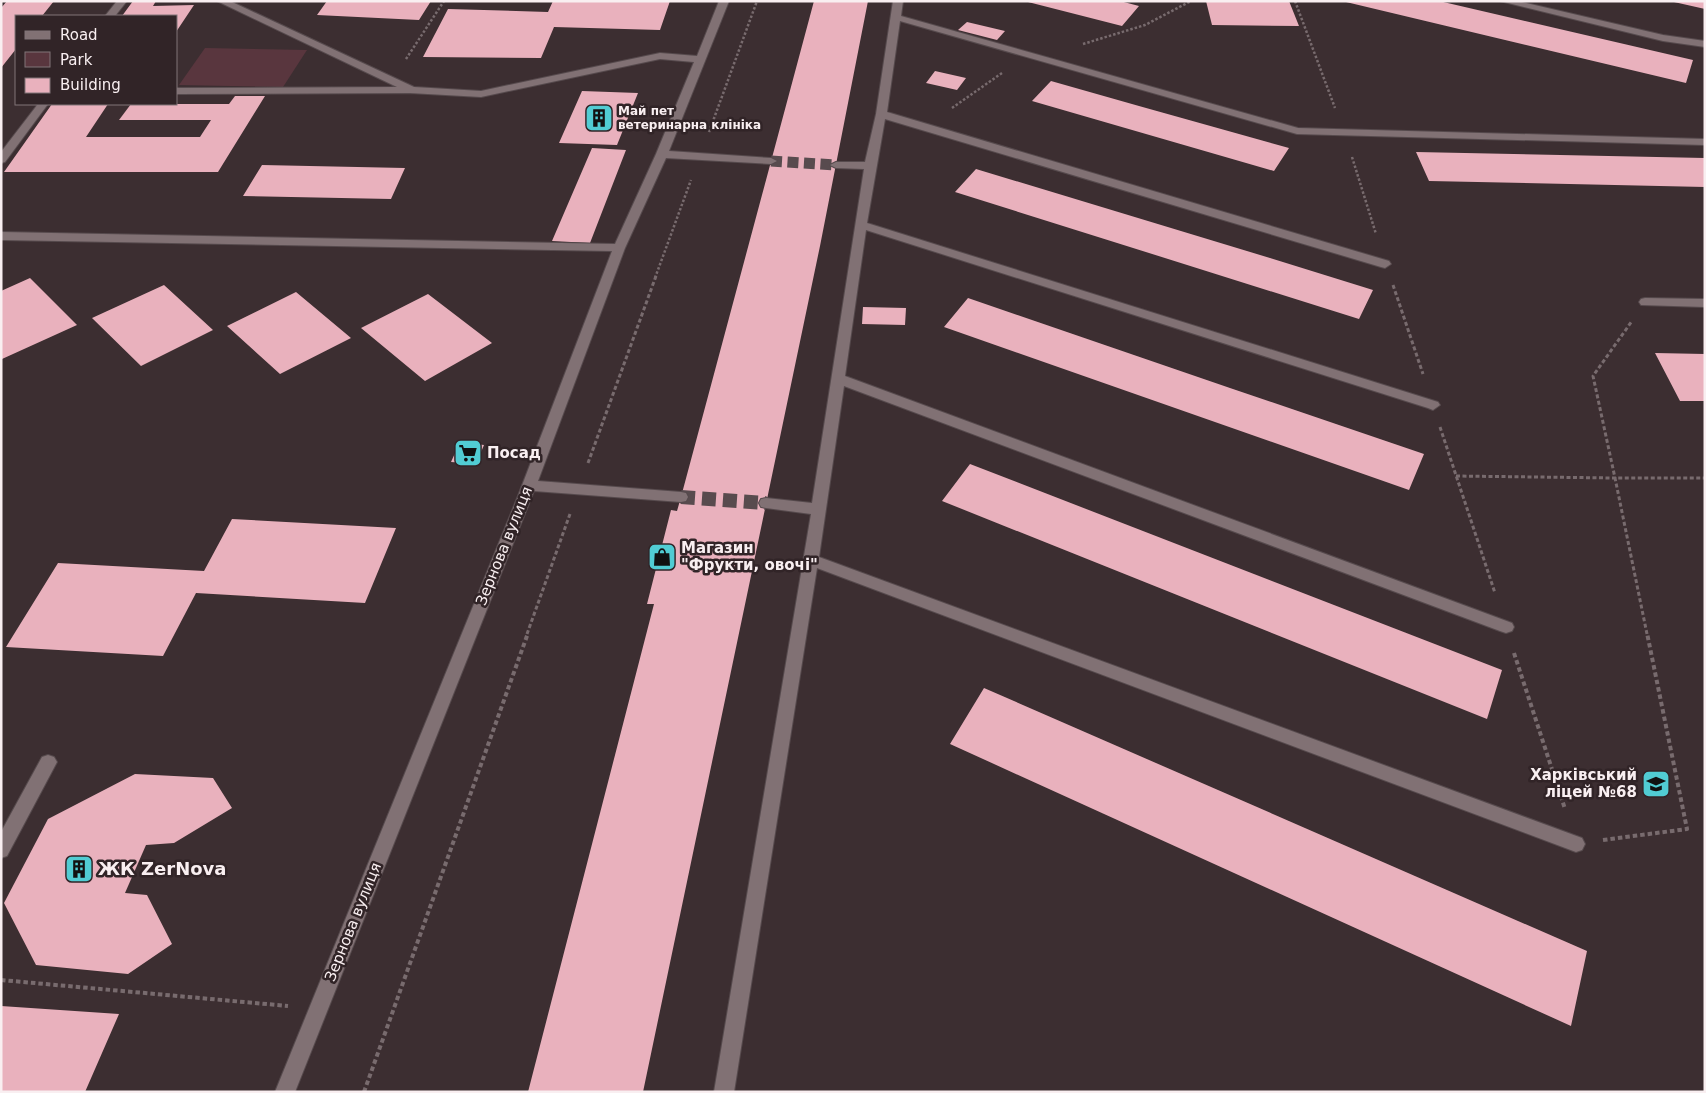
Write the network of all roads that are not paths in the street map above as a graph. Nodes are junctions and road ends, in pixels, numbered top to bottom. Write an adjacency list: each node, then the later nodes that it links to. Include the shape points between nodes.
1 (122, 1): 6 (street)
2 (222, 1): 10 (street)
3 (724, 1): 9 (street, Зернова вулиця)
4 (898, 1): 7 (street)
5 (1505, 1): 8 (street, via 1663,38)
6 (111, 15)
7 (895, 17): 13 (street); 14 (street, via 1297,131)
8 (1705, 44)
9 (700, 59): 10 (street, via 660,56 481,94); 15 (street, Зернова вулиця)
10 (412, 90): 11 (street)
11 (178, 91)
12 (42, 105): 16 (street)
13 (881, 114): 19 (street); 23 (street)
14 (1705, 142)
15 (662, 154): 17 (street); 22 (street, Зернова вулиця)
16 (1, 160)
17 (771, 160)
18 (836, 165): 19 (street)
19 (870, 166): 20 (street)
20 (863, 225): 26 (street); 27 (street)
21 (1, 236): 22 (street)
22 (619, 248): 28 (street, Зернова вулиця)
23 (1385, 264)
24 (1645, 302): 25 (street)
25 (1705, 303)
26 (839, 379): 31 (street); 33 (street)
27 (1433, 405)
28 (528, 486): 29 (street); 37 (street, Зернова вулиця)
29 (681, 496)
30 (766, 503): 31 (street)
31 (817, 509): 32 (street)
32 (811, 560): 35 (street); 38 (street)
33 (1506, 628)
34 (48, 762): 36 (street)
35 (1576, 844)
36 (1, 850)
37 (285, 1092)
38 (724, 1092)

